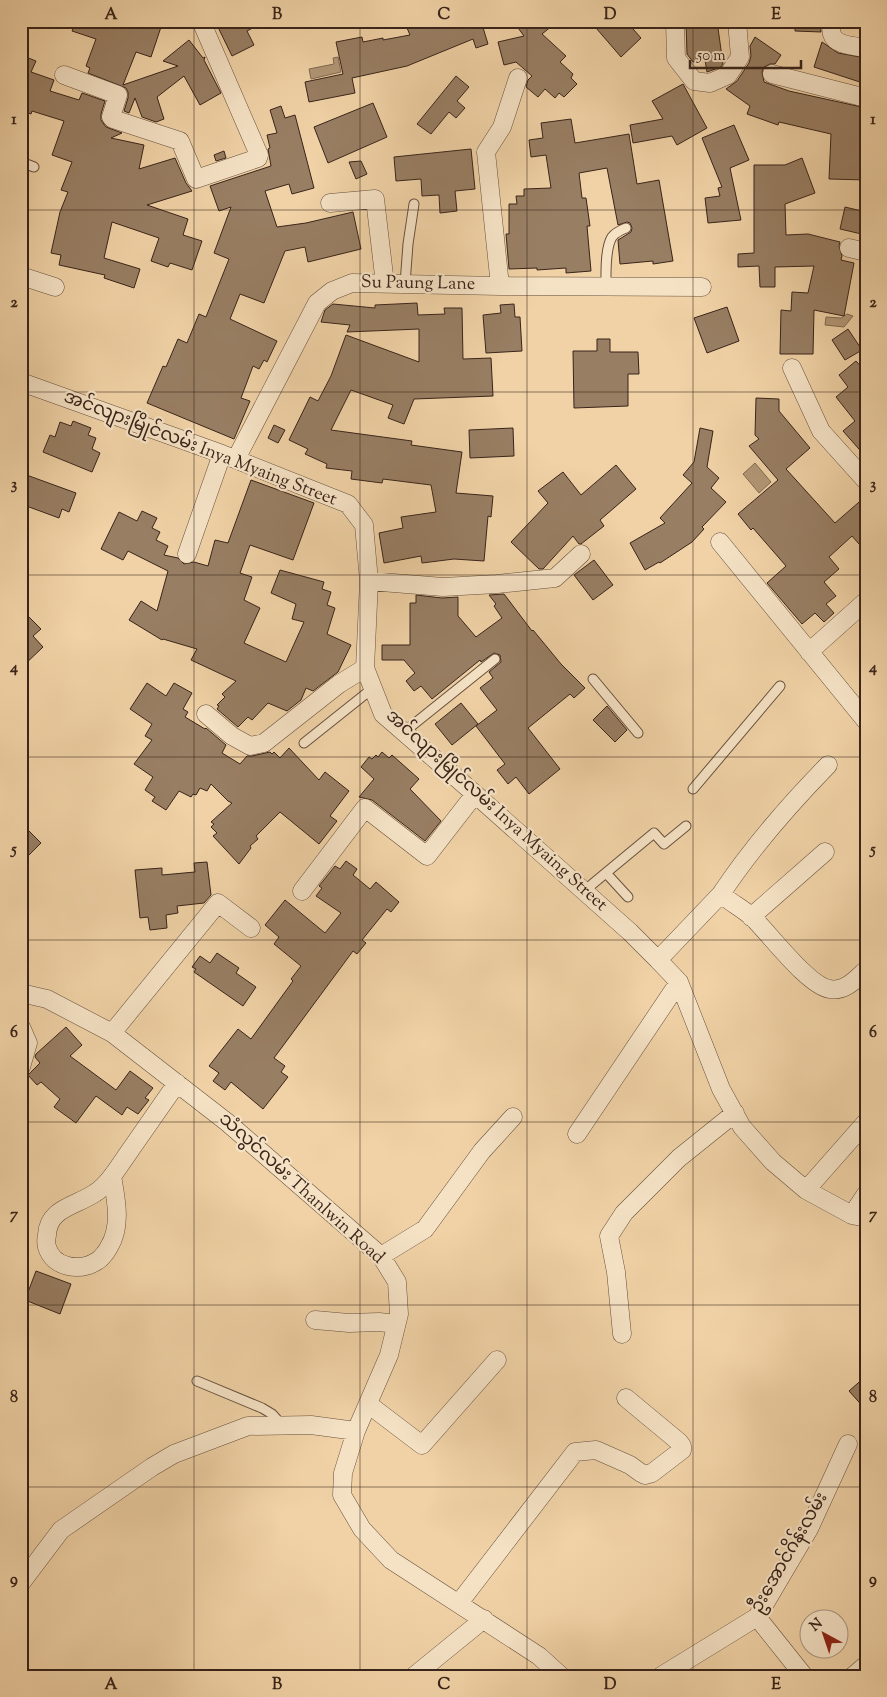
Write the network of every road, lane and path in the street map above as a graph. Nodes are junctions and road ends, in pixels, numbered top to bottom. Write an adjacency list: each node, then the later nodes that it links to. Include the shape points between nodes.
1 (201, 21): 7 (street, via 258,158 196,180 180,141 113,119 118,95)
2 (674, 21): 3 (street, via 676,58 694,81 710,83 728,75 740,58)
3 (737, 21)
4 (831, 21): 5 (street, via 836,40)
5 (866, 48)
6 (772, 74): 9 (street)
7 (64, 75)
8 (518, 78): 18 (street, via 502,127 486,152)
9 (866, 98)
10 (21, 162): 11 (lane)
11 (34, 166)
12 (330, 203): 16 (street, via 375,199)
13 (414, 204): 17 (lane)
14 (626, 228): 19 (lane, via 613,236 610,243)
15 (21, 276): 21 (street)
16 (385, 284): 17 (street, Su Paung Lane); 24 (street, Su Paung Lane, via 352,283 332,291 317,303)
17 (405, 284): 18 (street, Su Paung Lane)
18 (500, 286): 19 (street, Su Paung Lane)
19 (606, 286): 20 (street, Su Paung Lane)
20 (702, 287)
21 (55, 288)
22 (792, 368): 25 (street, via 821,431)
23 (21, 382): 24 (street, အင်လျားမြိုင်လမ်း Inya Myaing Street)
24 (229, 457): 27 (street, Su Paung Lane); 29 (street, အင်လျားမြိုင်လမ်း Inya Myaing Street, via 348,504 364,525)
25 (866, 481)
26 (720, 542): 31 (street)
27 (186, 554)
28 (581, 554): 29 (street, via 555,578 443,587)
29 (369, 581): 33 (street, အင်လျားမြိုင်လမ်း Inya Myaing Street)
30 (866, 601): 31 (street)
31 (809, 652): 38 (street)
32 (495, 658): 39 (lane)
33 (366, 668): 36 (street, အင်လျားမြိုင်လမ်း Inya Myaing Street); 37 (street, via 339,684 264,743 250,746)
34 (592, 679): 40 (lane)
35 (780, 686): 43 (lane)
36 (373, 688): 39 (street, အင်လျားမြိုင်လမ်း Inya Myaing Street, via 383,714); 41 (lane)
37 (206, 714)
38 (866, 721)
39 (404, 732): 44 (street, အင်လျားမြိုင်လမ်း Inya Myaing Street)
40 (638, 733)
41 (304, 743)
42 (828, 765): 50 (street, via 759,840)
43 (693, 789)
44 (475, 794): 48 (street, via 427,856 365,808); 49 (street, အင်လျားမြိုင်လမ်း Inya Myaing Street)
45 (686, 826): 47 (lane, via 664,844 654,833)
46 (825, 852): 52 (street)
47 (606, 873): 49 (lane); 51 (lane)
48 (302, 891)
49 (584, 891): 54 (street, အင်လျားမြိုင်လမ်း Inya Myaing Street)
50 (721, 894): 52 (street); 54 (street)
51 (628, 897)
52 (751, 917): 55 (street, via 819,985 830,990 846,987)
53 (251, 928): 59 (street, via 218,903)
54 (658, 960): 56 (street, အင်လျားမြိုင်လမ်း Inya Myaing Street)
55 (866, 970)
56 (679, 982): 62 (street, အင်လျားမြိုင်လမ်း Inya Myaing Street, via 721,1090); 65 (street)
57 (21, 993): 59 (street, သံလွင်လမ်း Thanlwin Road, via 47,999)
58 (21, 1027): 60 (street, via 28,1043)
59 (112, 1033): 61 (street, သံလွင်လမ်း Thanlwin Road)
60 (21, 1067)
61 (177, 1083): 66 (street); 70 (street, သံလွင်လမ်း Thanlwin Road)
62 (734, 1113): 67 (street, အင်လျားမြိုင်လမ်း Inya Myaing Street, via 774,1162); 73 (street, via 680,1158 624,1213 609,1236)
63 (513, 1117): 70 (street, via 482,1151 425,1229)
64 (866, 1122): 67 (street)
65 (577, 1134)
66 (112, 1176): 66 (street, via 96,1193 59,1211 50,1221 46,1245 52,1258 66,1266 82,1267 98,1261 110,1246 117,1224)
67 (806, 1190): 69 (street, အင်လျားမြိုင်လမ်း Inya Myaing Street)
68 (866, 1194): 69 (street)
69 (859, 1216)
70 (381, 1256): 72 (street, သံလွင်လမ်း Thanlwin Road, via 397,1282 399,1314)
71 (315, 1320): 72 (street)
72 (396, 1324): 77 (street, သံလွင်လမ်း Thanlwin Road, via 389,1355)
73 (622, 1334)
74 (497, 1360): 77 (street, via 422,1445)
75 (196, 1381): 78 (lane, via 262,1408)
76 (626, 1398): 82 (street, via 679,1442 682,1450 645,1475 596,1450 575,1452)
77 (368, 1404): 79 (street, သံလွင်လမ်း Thanlwin Road)
78 (283, 1425): 79 (street); 81 (street, via 248,1426 174,1454 152,1467 61,1530)
79 (356, 1431): 82 (street, သံလွင်လမ်း Thanlwin Road, via 343,1473 342,1495 362,1529 391,1560)
80 (848, 1444): 83 (street, ဦးအောင်ဂိန်းလမ်း, via 809,1529)
81 (21, 1583)
82 (459, 1603): 84 (street, သံလွင်လမ်း Thanlwin Road)
83 (757, 1616): 88 (street, ဦးအောင်ဂိန်းလမ်း); 89 (street)
84 (484, 1619): 86 (street); 87 (street, သံလွင်လမ်း Thanlwin Road, via 539,1656)
85 (866, 1665): 90 (street)
86 (414, 1676)
87 (562, 1676)
88 (660, 1676)
89 (804, 1676)
90 (854, 1676)

